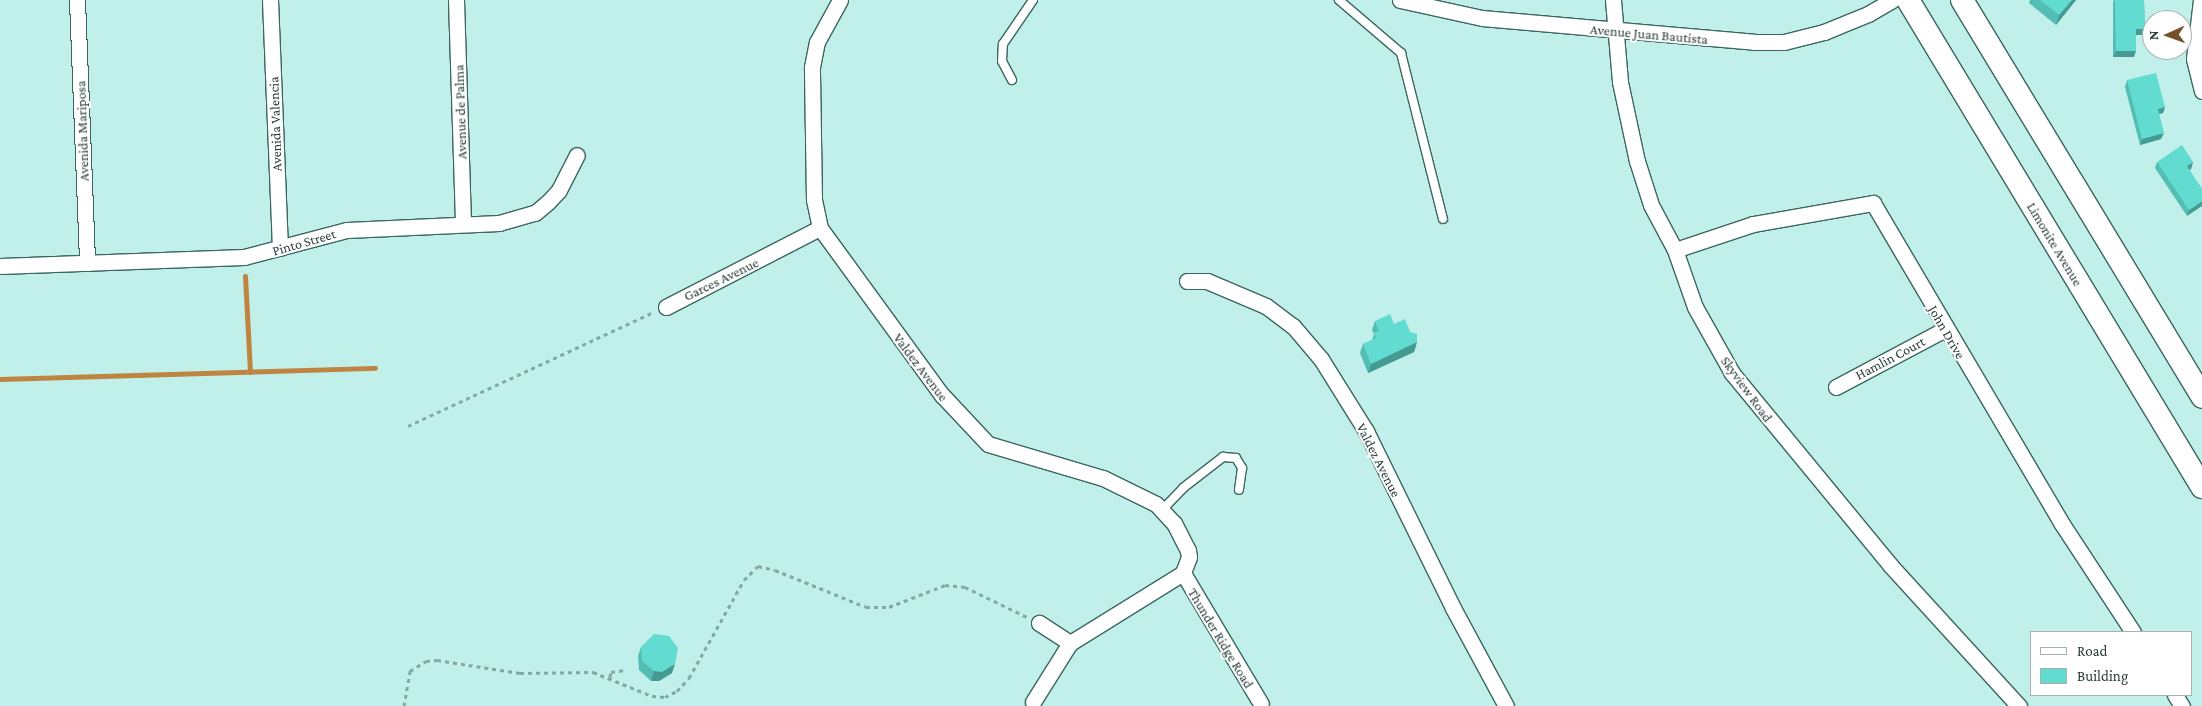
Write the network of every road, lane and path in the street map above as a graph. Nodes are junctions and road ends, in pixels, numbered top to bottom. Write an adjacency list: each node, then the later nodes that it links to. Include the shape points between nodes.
1 (77, 0): 22 (street, Avenida Mariposa)
2 (270, 0): 20 (street, Avenida Valencia)
3 (456, 0): 18 (street, Avenue de Palma)
4 (840, 0): 19 (street, via 817,42 812,67 814,200)
5 (1033, 0): 14 (lane, via 1003,44 1002,61)
6 (1340, 0): 17 (lane, via 1401,53)
7 (1400, 0): 13 (street, Avenue Juan Bautista, via 1482,18)
8 (1613, 0): 13 (street, Skyview Road)
9 (1892, 0): 13 (street, Avenue Juan Bautista, via 1838,28 1784,42)
10 (1908, 0): 31 (main road, Limonite Avenue)
11 (1962, 0): 28 (main road)
12 (2201, 0): 15 (street, via 2194,59)
13 (1614, 31): 21 (street, Skyview Road, via 1620,82 1637,161 1651,205)
14 (1012, 80)
15 (2202, 91)
16 (577, 155): 18 (street, Pinto Street, via 558,190 535,213 499,224)
17 (1443, 219)
18 (463, 224): 20 (street, Pinto Street, via 347,230)
19 (820, 228): 25 (street, Garces Avenue); 30 (street, Valdez Avenue, via 870,300 970,428 988,444 1005,451)
20 (280, 248): 22 (street, Pinto Street, via 244,258)
21 (1676, 250): 26 (street, John Drive, via 1753,224 1873,202); 44 (street, Skyview Road, via 1695,307 1732,373 1891,566)
22 (87, 262): 23 (street, Pinto Street)
23 (0, 266)
24 (1187, 281): 43 (street, Valdez Avenue, via 1207,281 1266,306 1293,326 1321,359 1366,431 1452,608)
25 (666, 307): 29 (path)
26 (1945, 329): 27 (street, Hamlin Court); 36 (street, John Drive, via 2062,524)
27 (1836, 387)
28 (2202, 397)
29 (408, 426)
30 (1056, 462): 33 (street, Thunder Ridge Road, via 1140,495)
31 (2202, 487)
32 (1239, 490): 33 (lane, via 1242,468 1236,458 1222,457 1182,488)
33 (1162, 510): 34 (street, Thunder Ridge Road, via 1174,523 1188,550)
34 (1183, 573): 37 (street, Thunder Ridge Road); 41 (street, Thunder Ridge Road)
35 (1039, 623): 37 (street); 39 (path, via 965,587 945,585 889,607 866,607 758,566 744,580 689,678 677,691 665,697 652,696)
36 (2132, 631)
37 (1070, 643): 40 (street, Thunder Ridge Road)
38 (626, 670): 39 (path, via 612,672)
39 (610, 677): 42 (path, via 584,671 533,674 426,661 410,670)
40 (1033, 702)
41 (1260, 704)
42 (404, 706)
43 (1506, 706)
44 (2018, 706)

